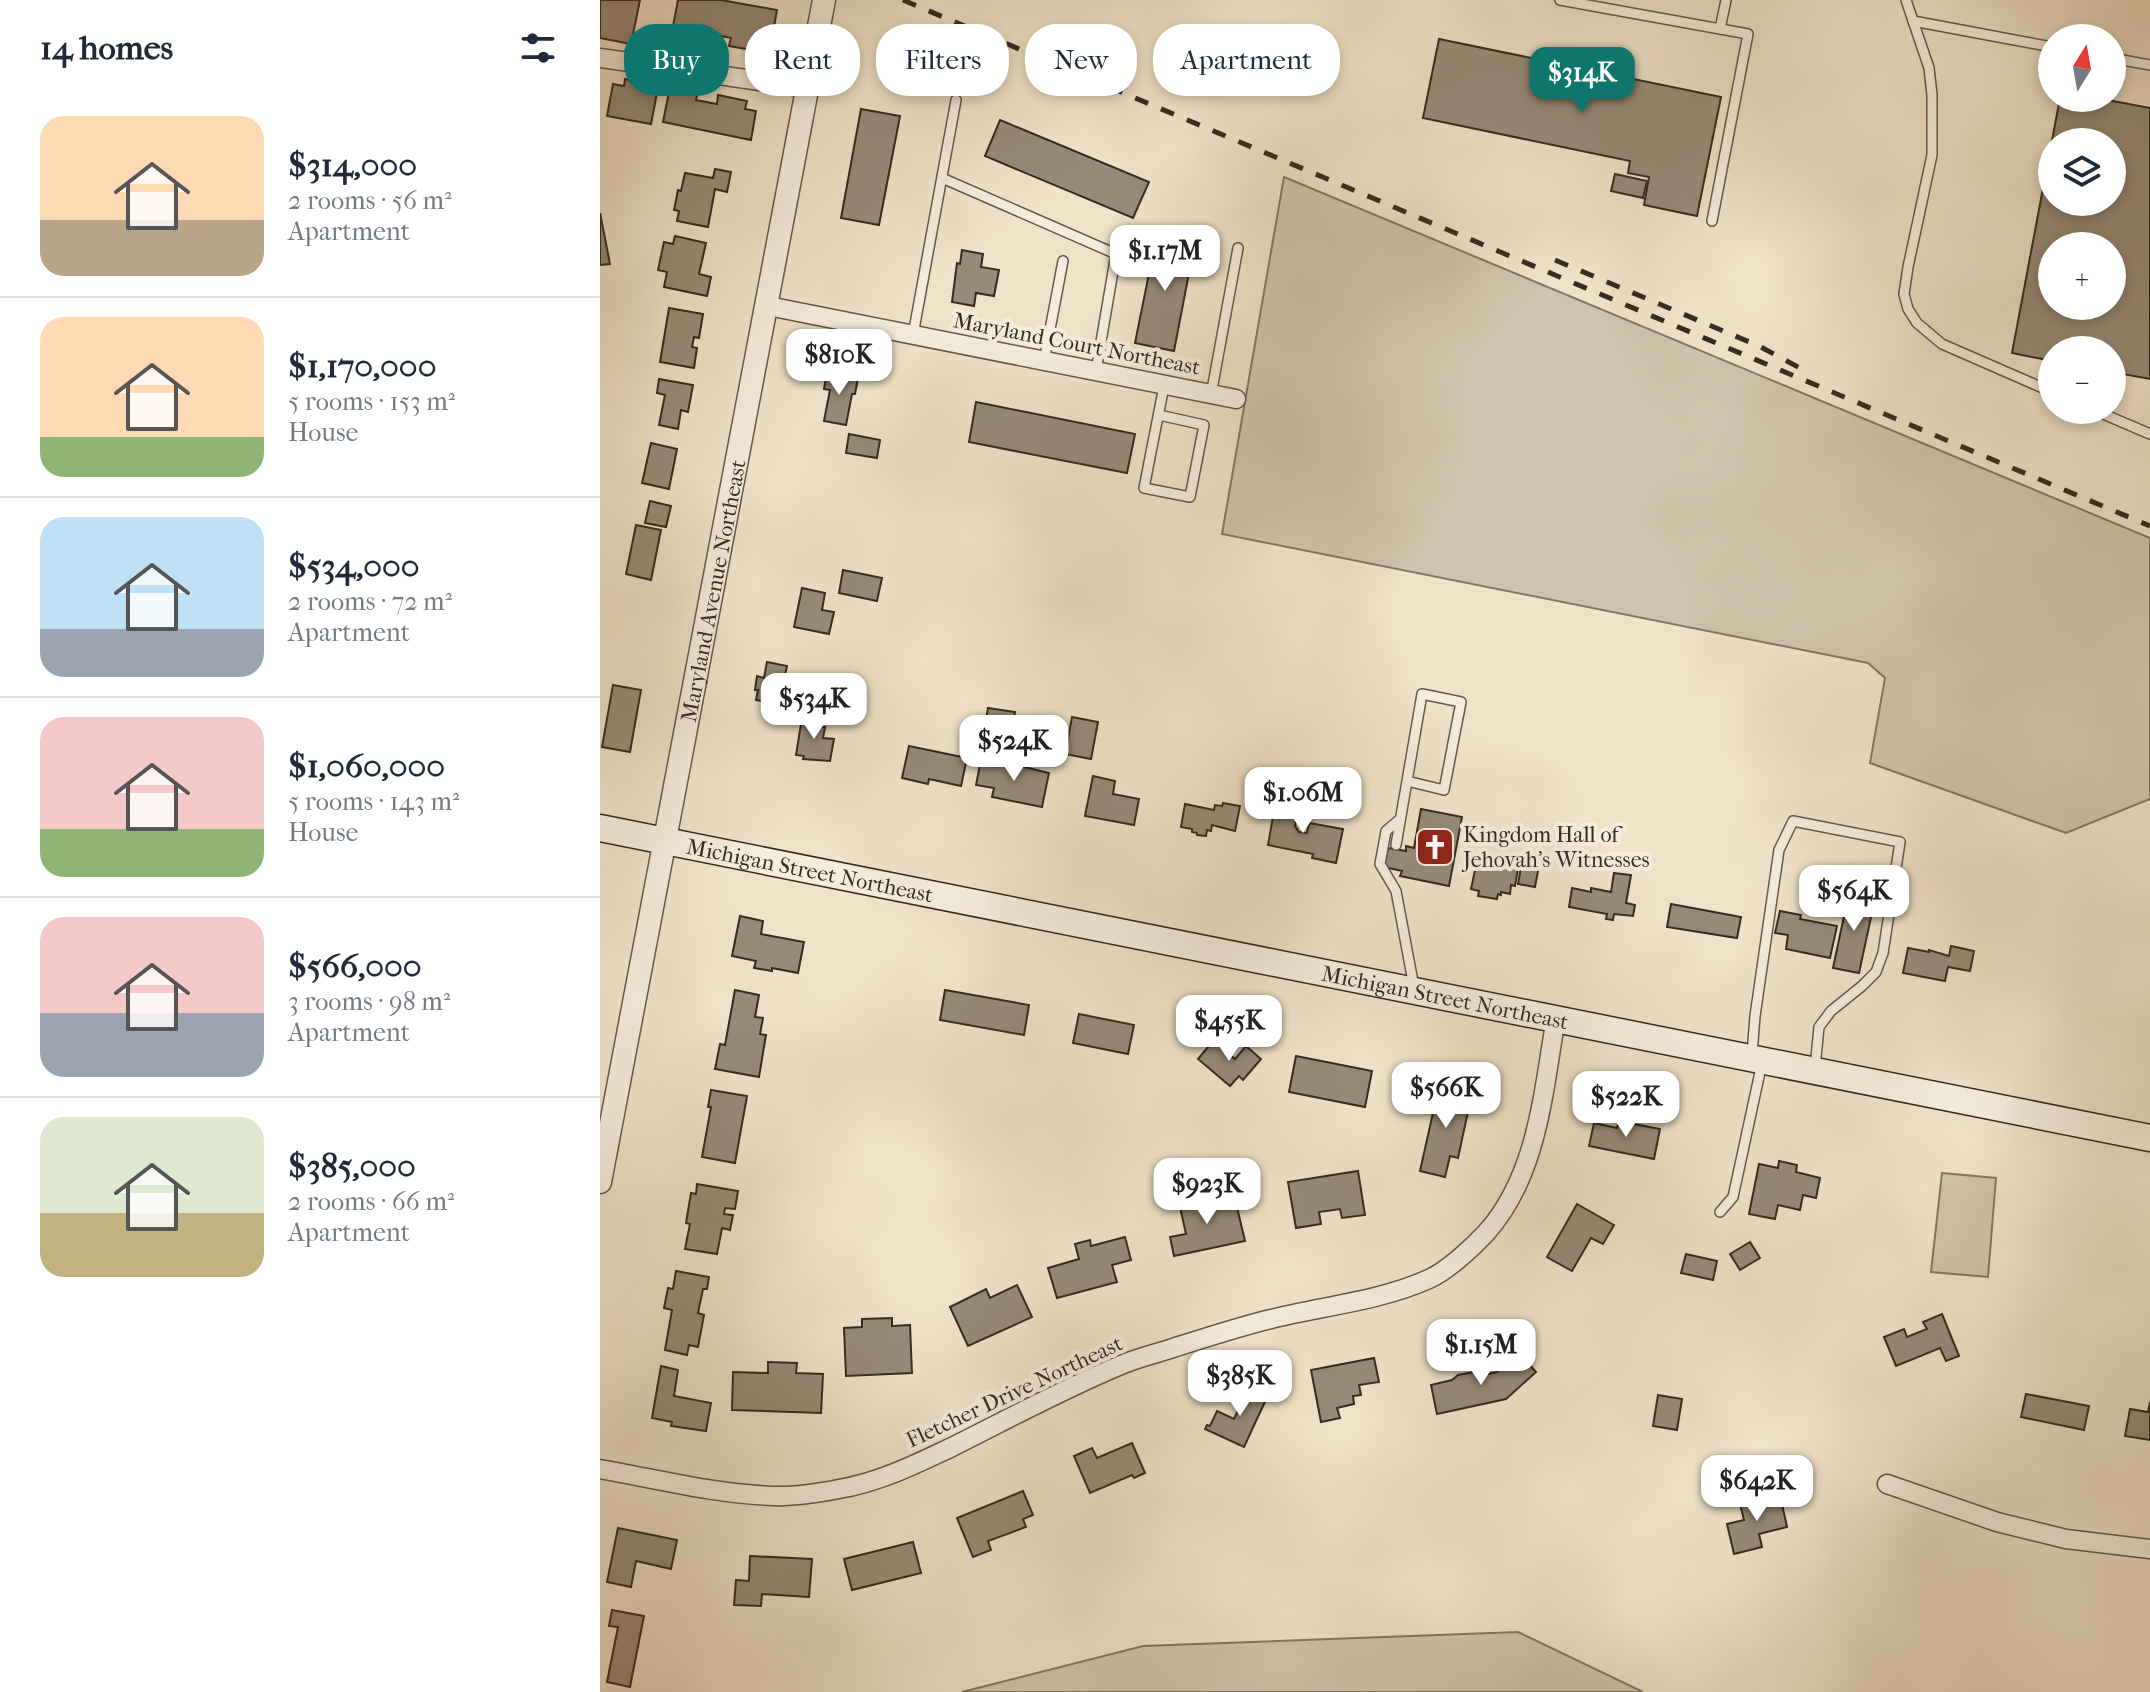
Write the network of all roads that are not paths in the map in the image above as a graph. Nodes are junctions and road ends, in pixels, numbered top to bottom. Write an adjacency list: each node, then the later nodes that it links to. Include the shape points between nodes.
1 (824, 0): 6 (street, Maryland Avenue Northeast)
2 (1560, 0): 7 (lane)
3 (1726, 0): 7 (lane)
4 (1906, 0): 5 (lane)
5 (1913, 21): 8 (lane); 24 (lane, via 1929,68 1932,155 1908,267 1908,309 1942,344)
6 (820, 24)
7 (1720, 29): 16 (lane, via 1748,34)
8 (2038, 44)
9 (600, 58): 12 (street)
10 (2126, 61): 11 (lane)
11 (2150, 65)
12 (745, 79)
13 (807, 96): 19 (street, Maryland Avenue Northeast)
14 (956, 100): 15 (lane)
15 (942, 178): 20 (lane); 22 (lane, via 1116,254)
16 (1712, 221)
17 (1238, 248): 25 (lane)
18 (1063, 261): 21 (lane)
19 (768, 306): 20 (street, Maryland Court Northeast); 33 (street, Maryland Avenue Northeast)
20 (913, 335): 21 (street, Maryland Court Northeast)
21 (1044, 361): 22 (street, Maryland Court Northeast)
22 (1095, 372): 23 (street, Maryland Court Northeast)
23 (1164, 386): 25 (street, Maryland Court Northeast); 27 (lane)
24 (2038, 386)
25 (1211, 395): 26 (street, Maryland Court Northeast)
26 (1236, 399)
27 (1159, 415): 27 (lane, via 1144,488 1190,497 1204,425)
28 (2126, 424): 29 (lane)
29 (2150, 434)
30 (1407, 781): 30 (lane, via 1422,694 1461,702 1444,790); 31 (lane)
31 (1400, 819): 34 (lane); 35 (lane, via 1386,831 1380,864 1396,891)
32 (600, 828): 33 (main road, Michigan Street Northeast)
33 (665, 840): 35 (main road, Michigan Street Northeast); 40 (street, Maryland Avenue Northeast)
34 (1396, 845)
35 (1414, 990): 36 (main road, Michigan Street Northeast)
36 (1556, 1018): 37 (main road, Michigan Street Northeast); 42 (street, Fletcher Drive Northeast, via 1519,1184 1485,1235 1432,1278 1122,1364 927,1460 843,1489 748,1494)
37 (1757, 1059): 38 (main road, Michigan Street Northeast); 38 (lane, via 1755,1016 1779,850 1793,821 1900,842 1876,972 1819,1027); 41 (lane, via 1733,1197)
38 (1814, 1070): 39 (main road, Michigan Street Northeast)
39 (2150, 1138)
40 (600, 1182)
41 (1720, 1212)
42 (600, 1469)
43 (1887, 1484): 44 (street, via 2051,1536)
44 (2150, 1549)

